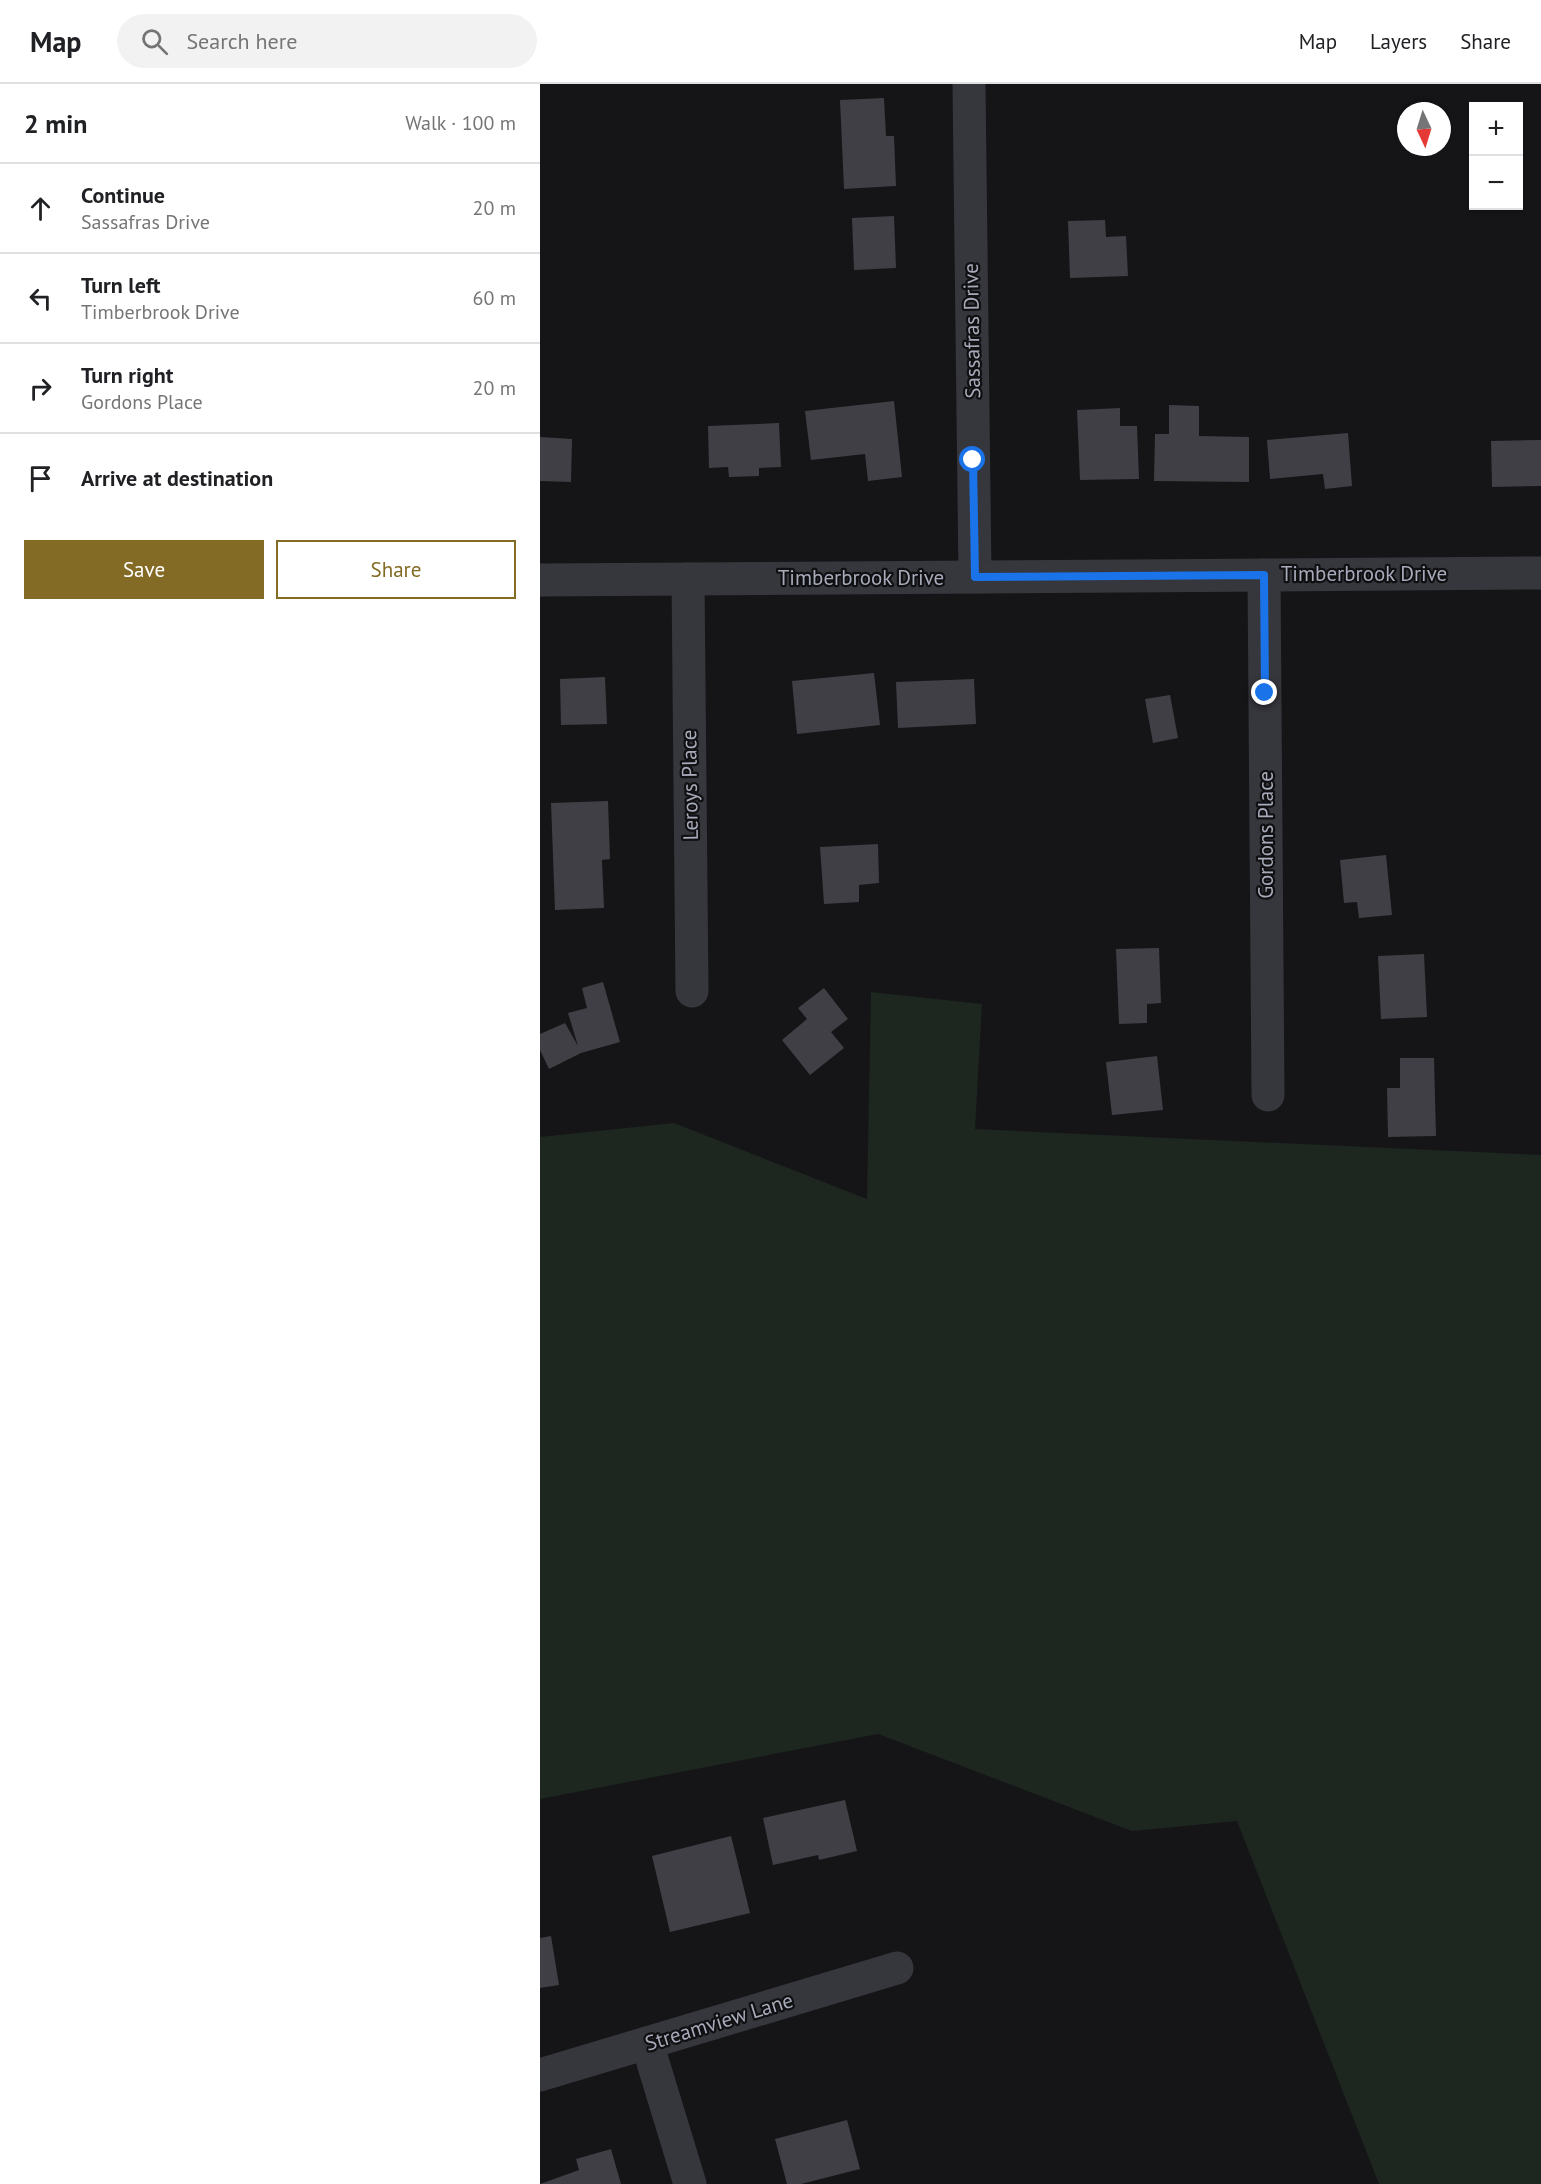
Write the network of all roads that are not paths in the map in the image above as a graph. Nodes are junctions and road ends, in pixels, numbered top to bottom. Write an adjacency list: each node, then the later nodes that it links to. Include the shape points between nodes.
1 (969, 84): 4 (street, Sassafras Drive)
2 (1541, 573): 3 (street, Timberbrook Drive)
3 (1264, 575): 4 (street, Timberbrook Drive); 8 (street, Gordons Place)
4 (975, 577): 5 (street, Timberbrook Drive)
5 (688, 579): 6 (street, Timberbrook Drive); 7 (street, Leroys Place)
6 (540, 580)
7 (692, 990)
8 (1268, 1095)
9 (897, 1968): 10 (street, Streamview Lane)
10 (647, 2043): 11 (street, Streamview Lane); 12 (street)
11 (540, 2075)
12 (690, 2184)

